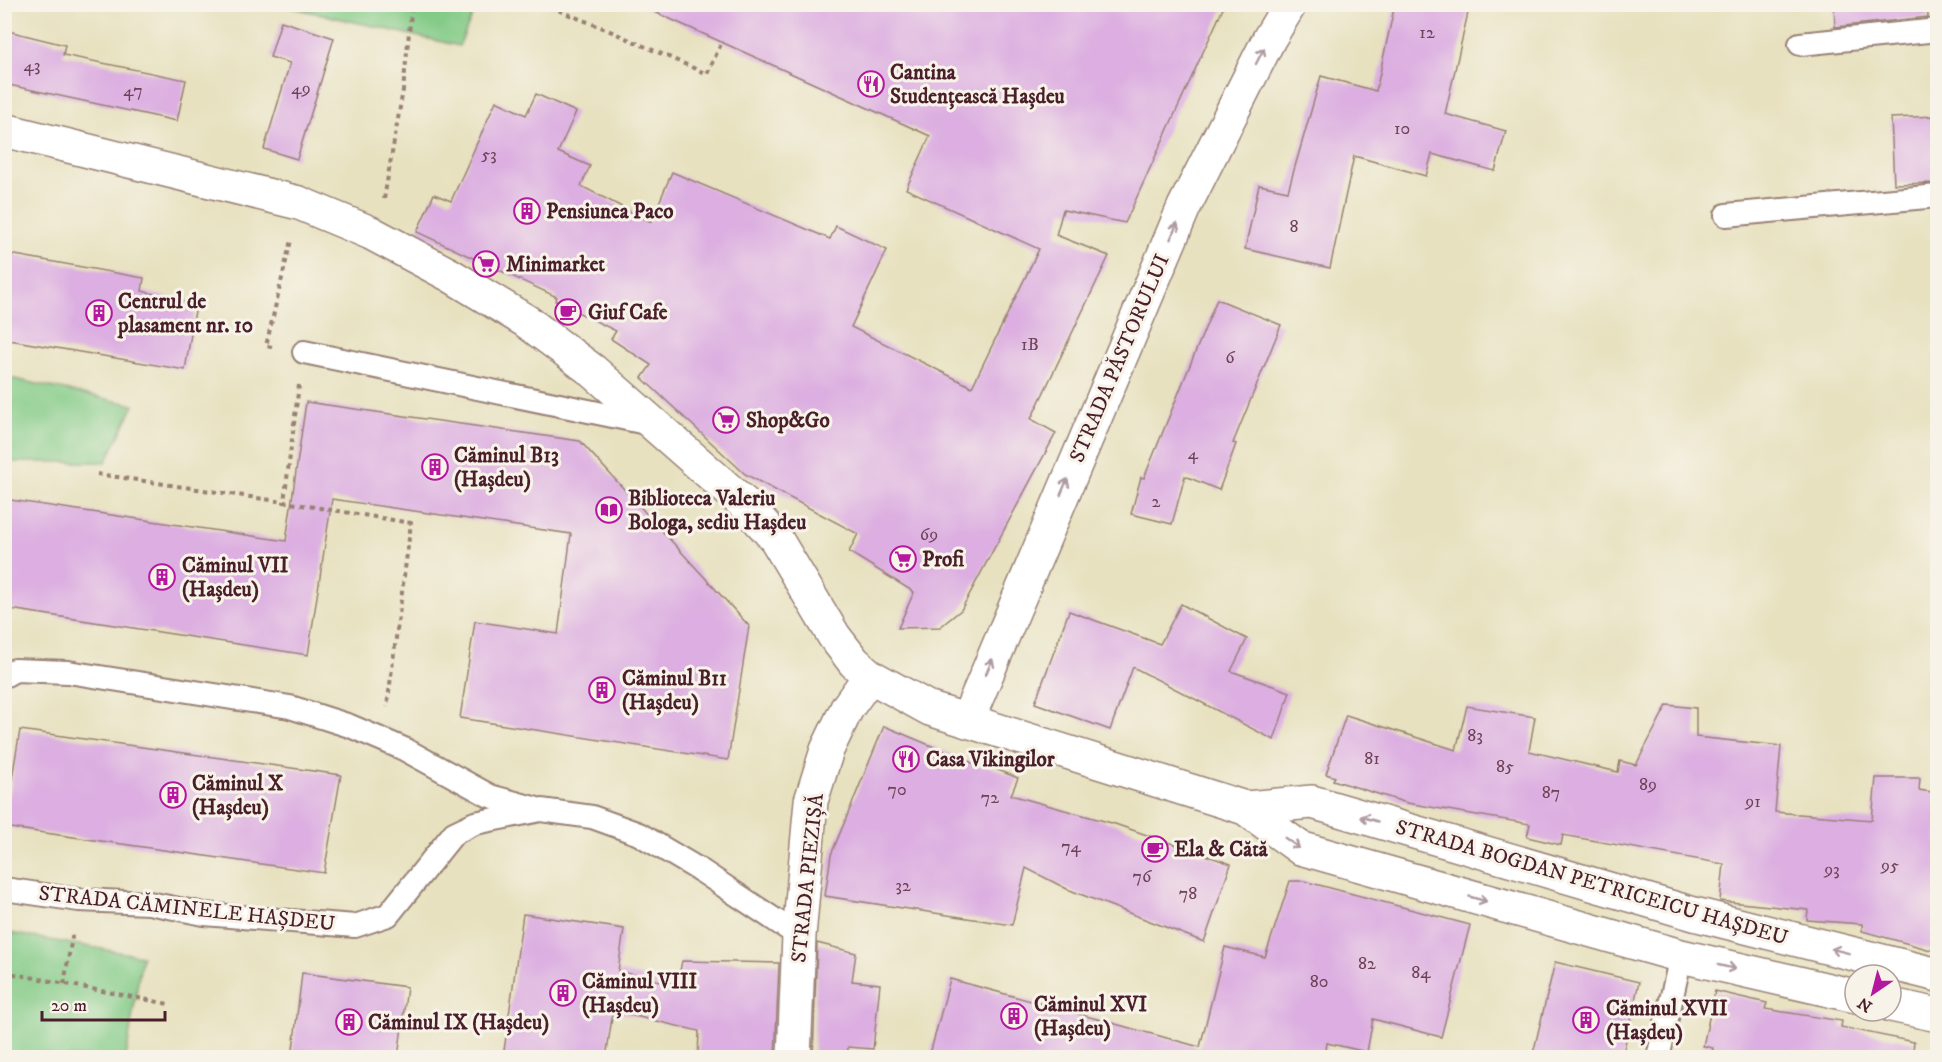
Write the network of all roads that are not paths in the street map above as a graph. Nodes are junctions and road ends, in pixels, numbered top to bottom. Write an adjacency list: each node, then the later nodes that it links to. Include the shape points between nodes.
1 (1279, 8): 11 (street, STRADA PĂSTORULUI, one-way to 1, via 1184,207)
2 (1938, 30): 3 (lane)
3 (1800, 44)
4 (4, 130): 8 (street, STRADA BOGDAN PETRICEICU HAȘDEU, via 299,203 371,233 526,321)
5 (1938, 196): 6 (lane)
6 (1726, 215)
7 (304, 352): 8 (lane)
8 (656, 425): 10 (street, STRADA BOGDAN PETRICEICU HAȘDEU, via 747,506 776,539 834,636)
9 (4, 676): 13 (lane, STRADA CĂMINELE HAȘDEU, via 15,670 68,672 290,707 404,749 490,796)
10 (870, 676): 11 (street, STRADA BOGDAN PETRICEICU HAȘDEU, via 930,709); 15 (street, STRADA PIEZIȘĂ, via 847,708 827,750 811,801)
11 (967, 721): 12 (street, STRADA BOGDAN PETRICEICU HAȘDEU)
12 (1245, 808): 16 (street, STRADA BOGDAN PETRICEICU HAȘDEU, one-way to 16, via 1300,848); 17 (street, STRADA BOGDAN PETRICEICU HAȘDEU, one-way to 12, via 1694,914 1312,802)
13 (541, 810): 14 (lane, STRADA CĂMINELE HAȘDEU, via 475,823 454,833 388,915 355,926 204,914 149,903 79,900); 15 (lane, STRADA CĂMINELE HAȘDEU, via 592,817 639,834)
14 (4, 889)
15 (799, 936): 21 (street, STRADA PIEZIȘĂ)
16 (1682, 956): 18 (street, STRADA BOGDAN PETRICEICU HAȘDEU, one-way to 18); 22 (lane)
17 (1938, 975)
18 (1843, 993)
19 (1903, 1008): 20 (street)
20 (1938, 1015)
21 (794, 1058)
22 (1658, 1058)

